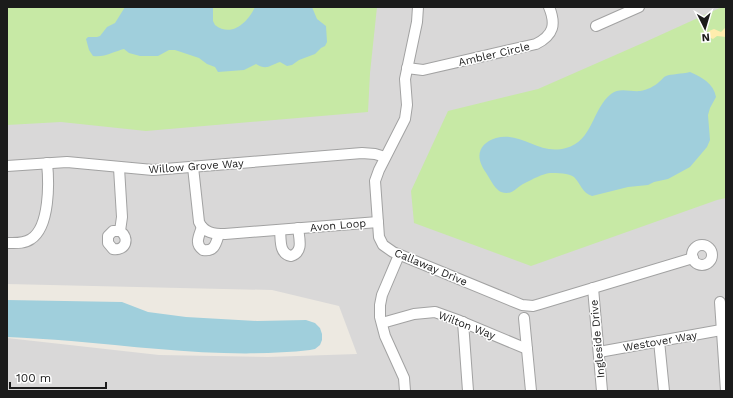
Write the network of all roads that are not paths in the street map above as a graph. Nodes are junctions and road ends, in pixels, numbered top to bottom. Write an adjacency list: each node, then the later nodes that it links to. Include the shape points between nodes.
1 (418, 7): 6 (street, Callaway Drive)
2 (549, 7): 6 (street, Ambler Circle, via 553,24 551,32 545,40 536,44 423,70)
3 (639, 7): 4 (street)
4 (626, 10): 5 (street)
5 (596, 26)
6 (407, 68): 7 (street, Callaway Drive, via 405,119)
7 (385, 158): 10 (street, Willow Grove Way, via 362,153); 12 (street, Callaway Drive, via 375,181)
8 (47, 163): 9 (street, Willow Grove Way); 11 (street, Willow Grove Way, via 67,162); 18 (street, via 48,199 39,230 30,240)
9 (7, 166)
10 (193, 167): 11 (street, Willow Grove Way, via 153,170); 13 (street, via 199,222)
11 (119, 168): 16 (street, via 122,218)
12 (378, 222): 14 (street, Avon Loop); 19 (street, Callaway Drive, via 381,242 387,249)
13 (202, 227): 17 (street, Avon Loop); 17 (street, via 197,241 203,250 214,248)
14 (298, 228): 15 (street, Avon Loop); 15 (street, Avon Loop, via 300,248 291,256 282,251)
15 (280, 230): 17 (street, Avon Loop)
16 (120, 231)
17 (218, 234)
18 (7, 242)
19 (399, 255): 21 (street, Callaway Drive, via 522,305 540,304); 25 (street, via 382,295)
20 (693, 258): 21 (street, Callaway Drive)
21 (593, 288): 29 (street, Ingleside Drive)
22 (720, 302): 26 (street)
23 (524, 318): 28 (street)
24 (463, 322): 25 (street, Wilton Way, via 435,312 414,314); 28 (street, Wilton Way); 31 (street)
25 (382, 323): 30 (street, via 404,378)
26 (721, 330): 27 (street, Westover Way); 35 (street)
27 (659, 341): 29 (street, Westover Way); 34 (street)
28 (527, 349): 32 (street)
29 (598, 352): 33 (street, Ingleside Drive)
30 (405, 391)
31 (468, 391)
32 (531, 391)
33 (602, 391)
34 (664, 391)
35 (726, 391)

